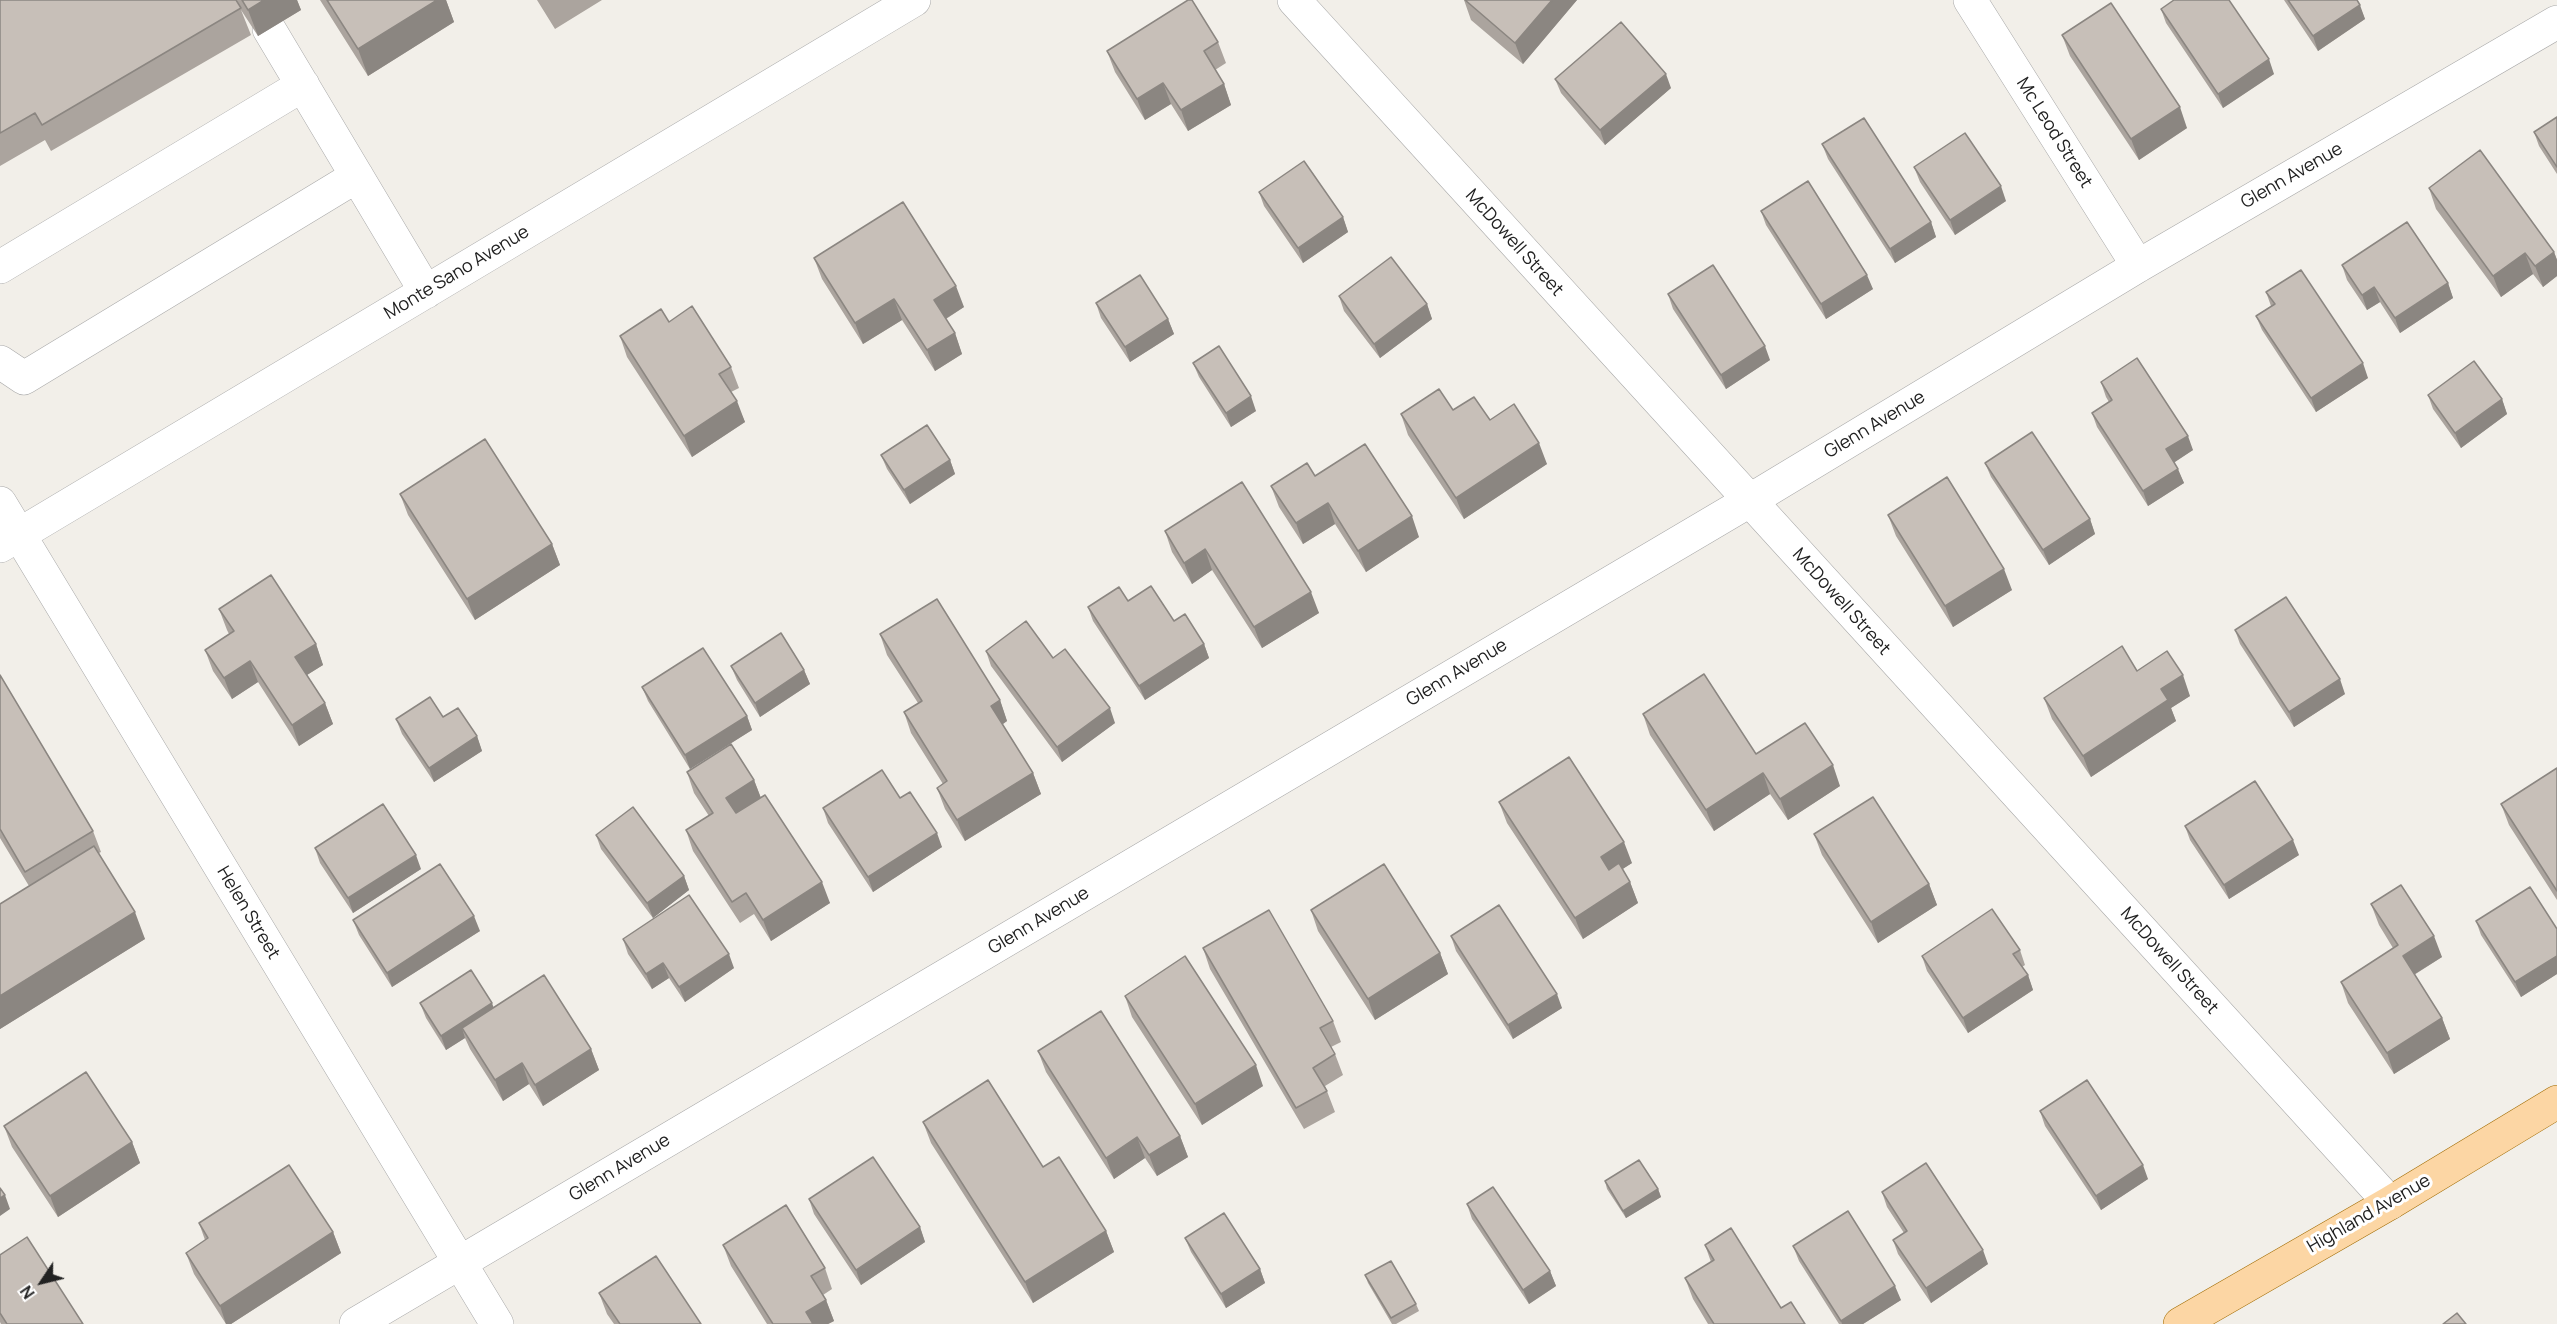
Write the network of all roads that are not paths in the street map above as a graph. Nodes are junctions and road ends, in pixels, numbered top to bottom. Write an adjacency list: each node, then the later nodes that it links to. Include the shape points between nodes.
1 (914, 0): 10 (street, Monte Sano Avenue)
2 (1294, 0): 12 (street, McDowell Street)
3 (1970, 0): 8 (street, Mc Leod Street)
4 (2557, 22): 8 (street, Glenn Avenue)
5 (269, 29): 6 (street)
6 (303, 85): 7 (street); 9 (street)
7 (357, 176): 10 (street); 11 (street, via 24,378)
8 (2138, 266): 12 (street, Glenn Avenue)
9 (0, 267)
10 (426, 292): 14 (street, Monte Sano Avenue)
11 (0, 362)
12 (1749, 501): 16 (street, McDowell Street); 17 (street, Glenn Avenue)
13 (0, 503): 14 (street, Helen Street)
14 (10, 540): 17 (street, Helen Street)
15 (2557, 1102): 16 (main road, Highland Avenue)
16 (2390, 1203): 20 (main road, Highland Avenue)
17 (459, 1263): 18 (street, Glenn Avenue); 19 (street, Helen Street)
18 (357, 1324)
19 (497, 1324)
20 (2180, 1324)

